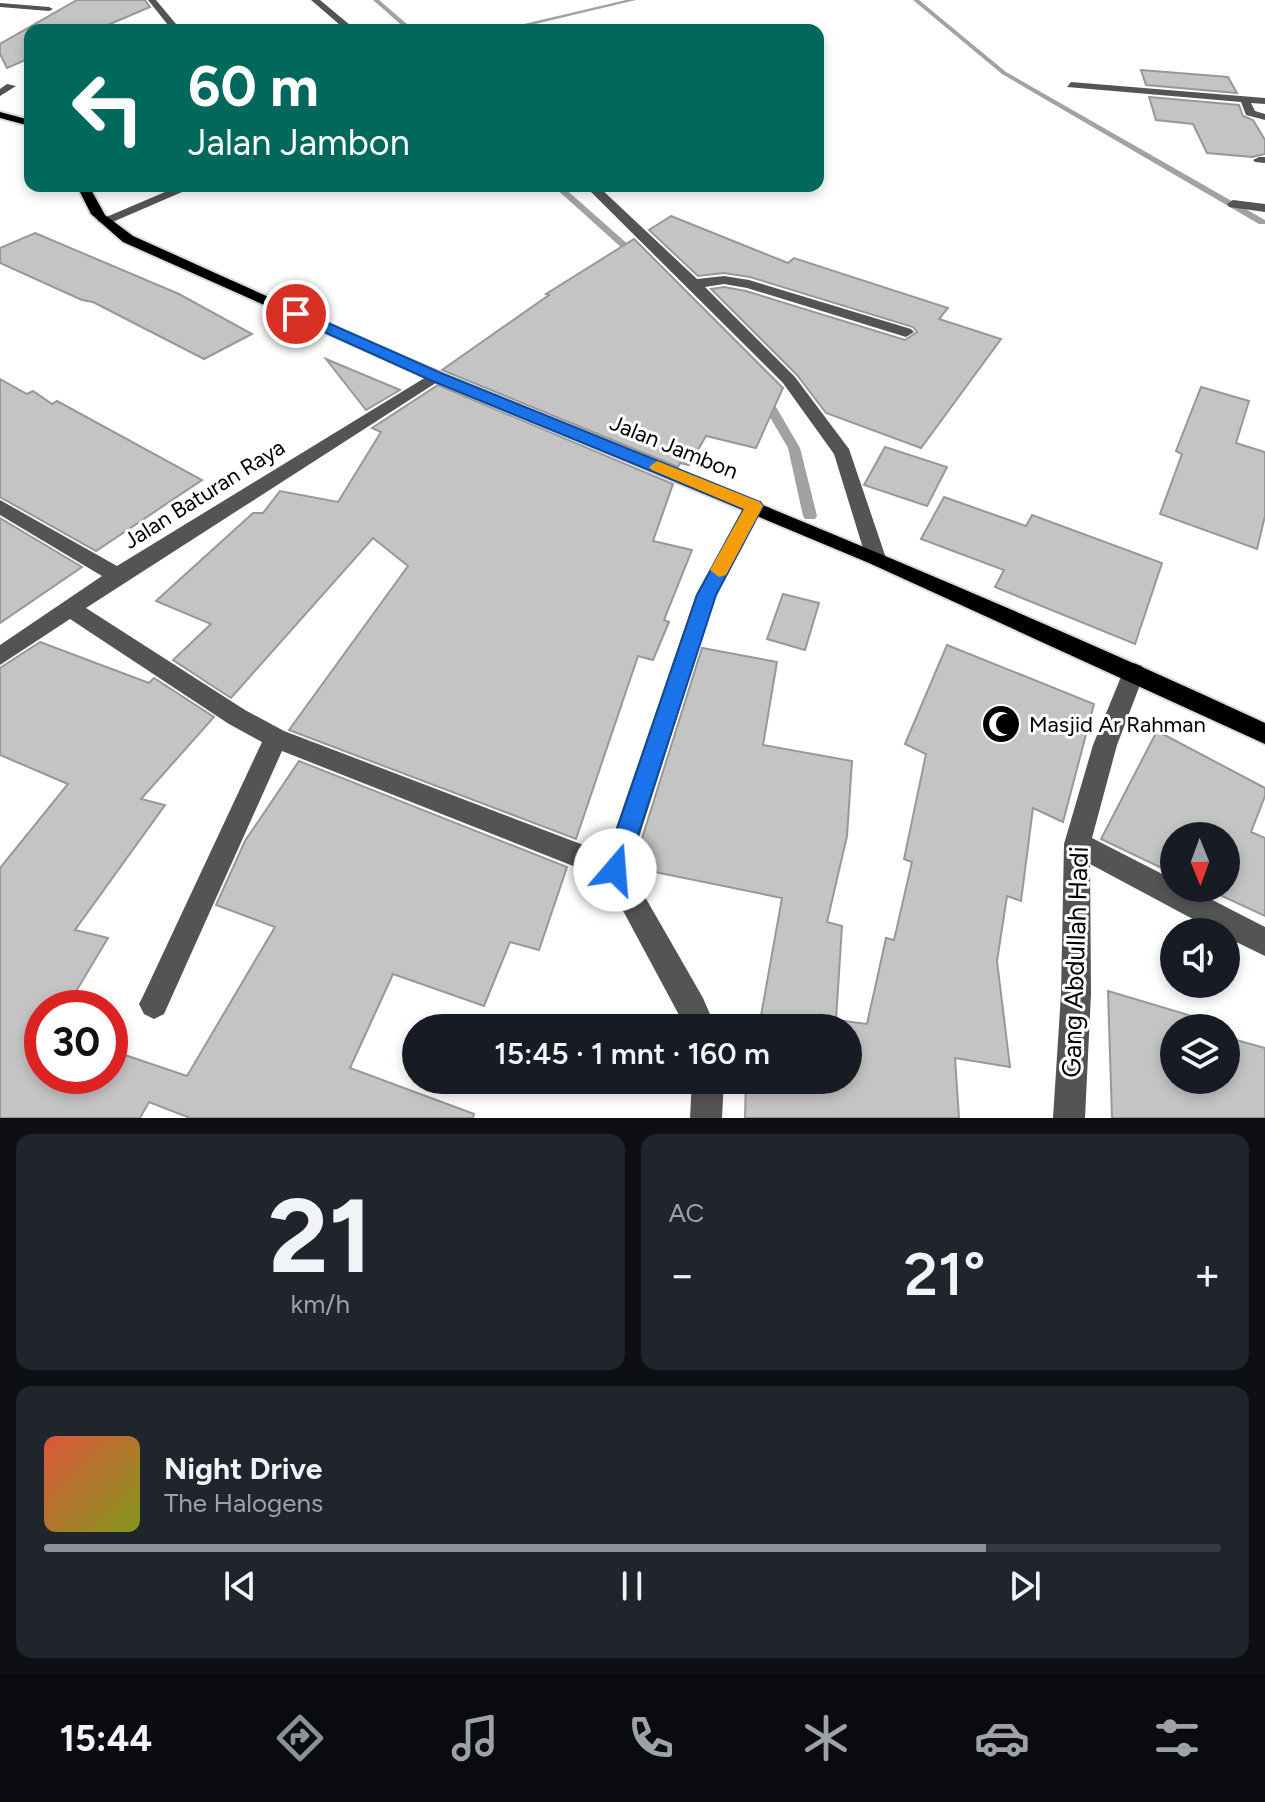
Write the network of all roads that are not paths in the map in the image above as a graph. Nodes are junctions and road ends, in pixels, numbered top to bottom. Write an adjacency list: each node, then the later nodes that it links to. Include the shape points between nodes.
1 (152, 0): 5 (street)
2 (315, 0): 6 (street)
3 (0, 5): 4 (street)
4 (49, 9)
5 (172, 24)
6 (345, 24)
7 (0, 83): 9 (street, via 11,87)
8 (1071, 85): 10 (street)
9 (0, 93)
10 (1245, 99): 11 (street); 13 (street, via 1250,113)
11 (1265, 101)
12 (0, 115): 14 (main road)
13 (1265, 117)
14 (24, 121)
15 (85, 192): 20 (main road, Jalan Jambon)
16 (175, 192): 20 (street)
17 (597, 192): 21 (street)
18 (1233, 204): 19 (street)
19 (1265, 208)
20 (103, 221): 23 (main road, Jalan Jambon, via 128,239)
21 (694, 284): 22 (street, via 749,284); 26 (street, via 789,380 843,453)
22 (906, 332)
23 (436, 376): 25 (main road, Jalan Jambon); 27 (street, Jalan Baturan Raya)
24 (0, 506): 27 (street)
25 (754, 506): 26 (main road, Jalan Jambon); 34 (street, via 706,595)
26 (876, 558): 30 (main road, Jalan Jambon)
27 (117, 576): 28 (street, Jalan Baturan Raya)
28 (70, 608): 29 (street, Jalan Baturan Raya); 32 (street)
29 (0, 656)
30 (1134, 672): 31 (main road, Jalan Jambon); 33 (street, Gang Abdullah Hadi, via 1105,745)
31 (1265, 734)
32 (276, 738): 34 (street); 36 (street)
33 (1077, 844): 35 (street); 40 (street, Gang Abdullah Hadi)
34 (615, 870): 37 (street)
35 (1265, 942)
36 (154, 1004)
37 (695, 1014)
38 (707, 1094): 39 (street)
39 (706, 1118)
40 (1069, 1118)

